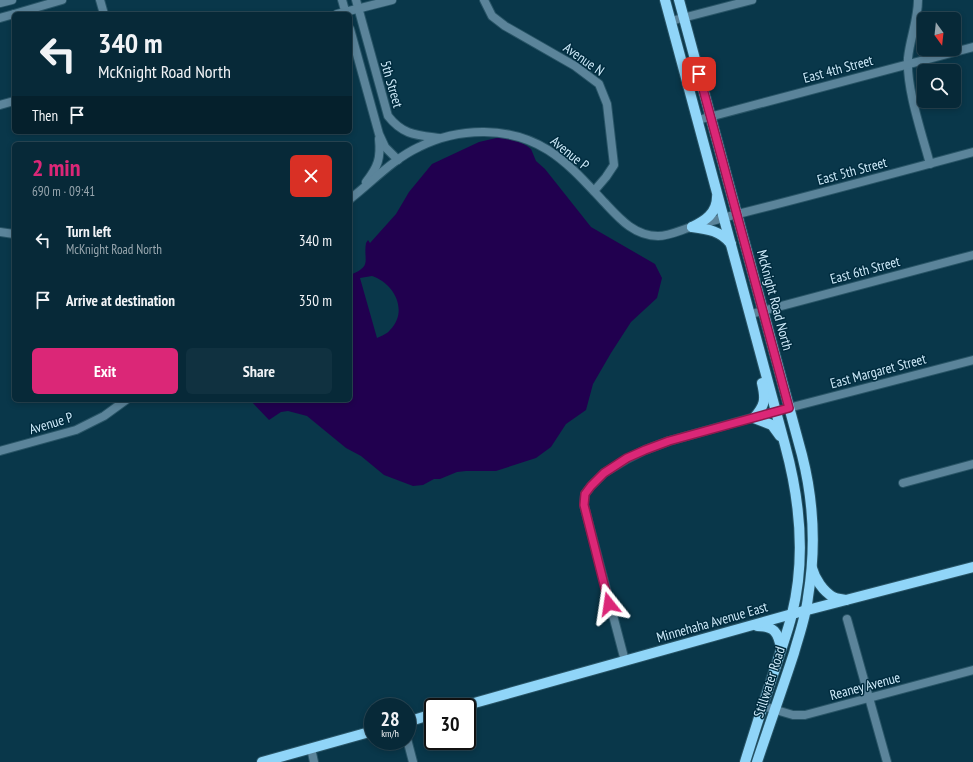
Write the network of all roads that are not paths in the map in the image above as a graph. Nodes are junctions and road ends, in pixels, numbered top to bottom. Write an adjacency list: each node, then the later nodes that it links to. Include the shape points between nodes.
1 (12, 0): 11 (street)
2 (62, 0): 13 (street)
3 (100, 0): 14 (street)
4 (342, 0): 15 (street)
5 (392, 0): 12 (street)
6 (484, 0): 34 (street, Avenue N, via 492,16 505,26 574,66 599,84 607,104 614,164)
7 (665, 0): 20 (main road, McKnight Road North)
8 (679, 0): 19 (main road, McKnight Road North)
9 (752, 0): 19 (street)
10 (918, 0): 23 (street)
11 (0, 3)
12 (357, 4): 16 (street); 29 (street, 5th Street, via 388,116 405,132 415,136)
13 (21, 12)
14 (103, 12)
15 (346, 12)
16 (347, 12)
17 (12, 15): 18 (street)
18 (0, 18)
19 (684, 18): 20 (street); 26 (main road, McKnight Road North)
20 (671, 21): 27 (main road, McKnight Road North)
21 (352, 36): 28 (street, 5th Street)
22 (973, 47): 23 (street, East 4th Street)
23 (908, 64): 26 (street, East 4th Street); 32 (street, via 913,97)
24 (12, 101): 25 (street)
25 (0, 104)
26 (711, 117): 27 (street, East 4th Street); 36 (main road, McKnight Road North)
27 (698, 120): 33 (main road, McKnight Road North)
28 (379, 134): 31 (street, 5th Street, via 385,147); 35 (street, via 378,165)
29 (441, 139): 31 (street, Avenue P, via 419,147); 34 (street, Avenue P, via 465,133 489,132 525,139 559,158)
30 (973, 152): 32 (street, East 5th Street)
31 (398, 160): 35 (street, Avenue P)
32 (930, 164): 36 (street, East 5th Street)
33 (716, 188): 37 (main road, McKnight Road North); 38 (main road, via 717,203 712,212 704,221)
34 (594, 191): 38 (street, Avenue P, via 626,224 645,234 658,236)
35 (353, 197)
36 (737, 214): 37 (street, East 5th Street); 43 (main road, McKnight Road North)
37 (724, 218): 38 (street, Avenue P); 41 (main road, McKnight Road North)
38 (692, 227): 41 (main road, via 717,232)
39 (0, 232): 40 (street)
40 (12, 234)
41 (731, 244): 44 (main road, McKnight Road North)
42 (973, 255): 43 (street, East 6th Street)
43 (763, 311): 44 (street, East 6th Street); 48 (main road, McKnight Road North)
44 (750, 314): 45 (main road, McKnight Road North)
45 (762, 360): 49 (main road, McKnight Road North); 50 (main road, via 760,375 764,402)
46 (973, 360): 48 (street, East Margaret Street)
47 (123, 402): 52 (street, Avenue P, via 104,416 76,430)
48 (789, 408): 49 (street, East Margaret Street); 55 (main road, McKnight Road North, via 809,485 813,527)
49 (776, 412): 50 (street, East Margaret Street); 51 (main road, McKnight Road North)
50 (754, 418): 51 (main road, via 772,425); 62 (street, East Margaret Street, via 669,441 627,458 604,473 585,494 585,515)
51 (785, 445): 59 (main road, McKnight Road North, via 796,493 799,527 799,565)
52 (0, 451)
53 (973, 464): 54 (street)
54 (903, 483)
55 (812, 567): 57 (main road, via 826,591 833,597); 58 (main road, McKnight Road North)
56 (973, 567): 57 (main road, Minnehaha Avenue East)
57 (846, 600): 58 (main road, Minnehaha Avenue East)
58 (805, 611): 59 (main road, Minnehaha Avenue East); 70 (main road, Stillwater Road)
59 (792, 614): 61 (main road, Minnehaha Avenue East); 63 (main road, Stillwater Road)
60 (847, 619): 67 (street)
61 (749, 626): 63 (main road, via 765,626 774,630); 64 (main road, Minnehaha Avenue East)
62 (620, 646): 64 (street, East Margaret Street); 65 (street)
63 (782, 649): 69 (main road, Stillwater Road)
64 (624, 661): 65 (main road, Minnehaha Avenue East)
65 (612, 665): 68 (main road, Minnehaha Avenue East)
66 (973, 670): 67 (street, Reaney Avenue)
67 (869, 698): 70 (street, Reaney Avenue, via 799,716); 79 (street)
68 (476, 703)
69 (763, 706): 70 (street, Reaney Avenue); 77 (main road, Stillwater Road)
70 (775, 709): 78 (main road, Stillwater Road)
71 (364, 733): 72 (main road)
72 (311, 748): 74 (main road); 75 (street)
73 (410, 750): 76 (street)
74 (262, 762)
75 (314, 762)
76 (413, 762)
77 (745, 762)
78 (757, 762)
79 (887, 762)

